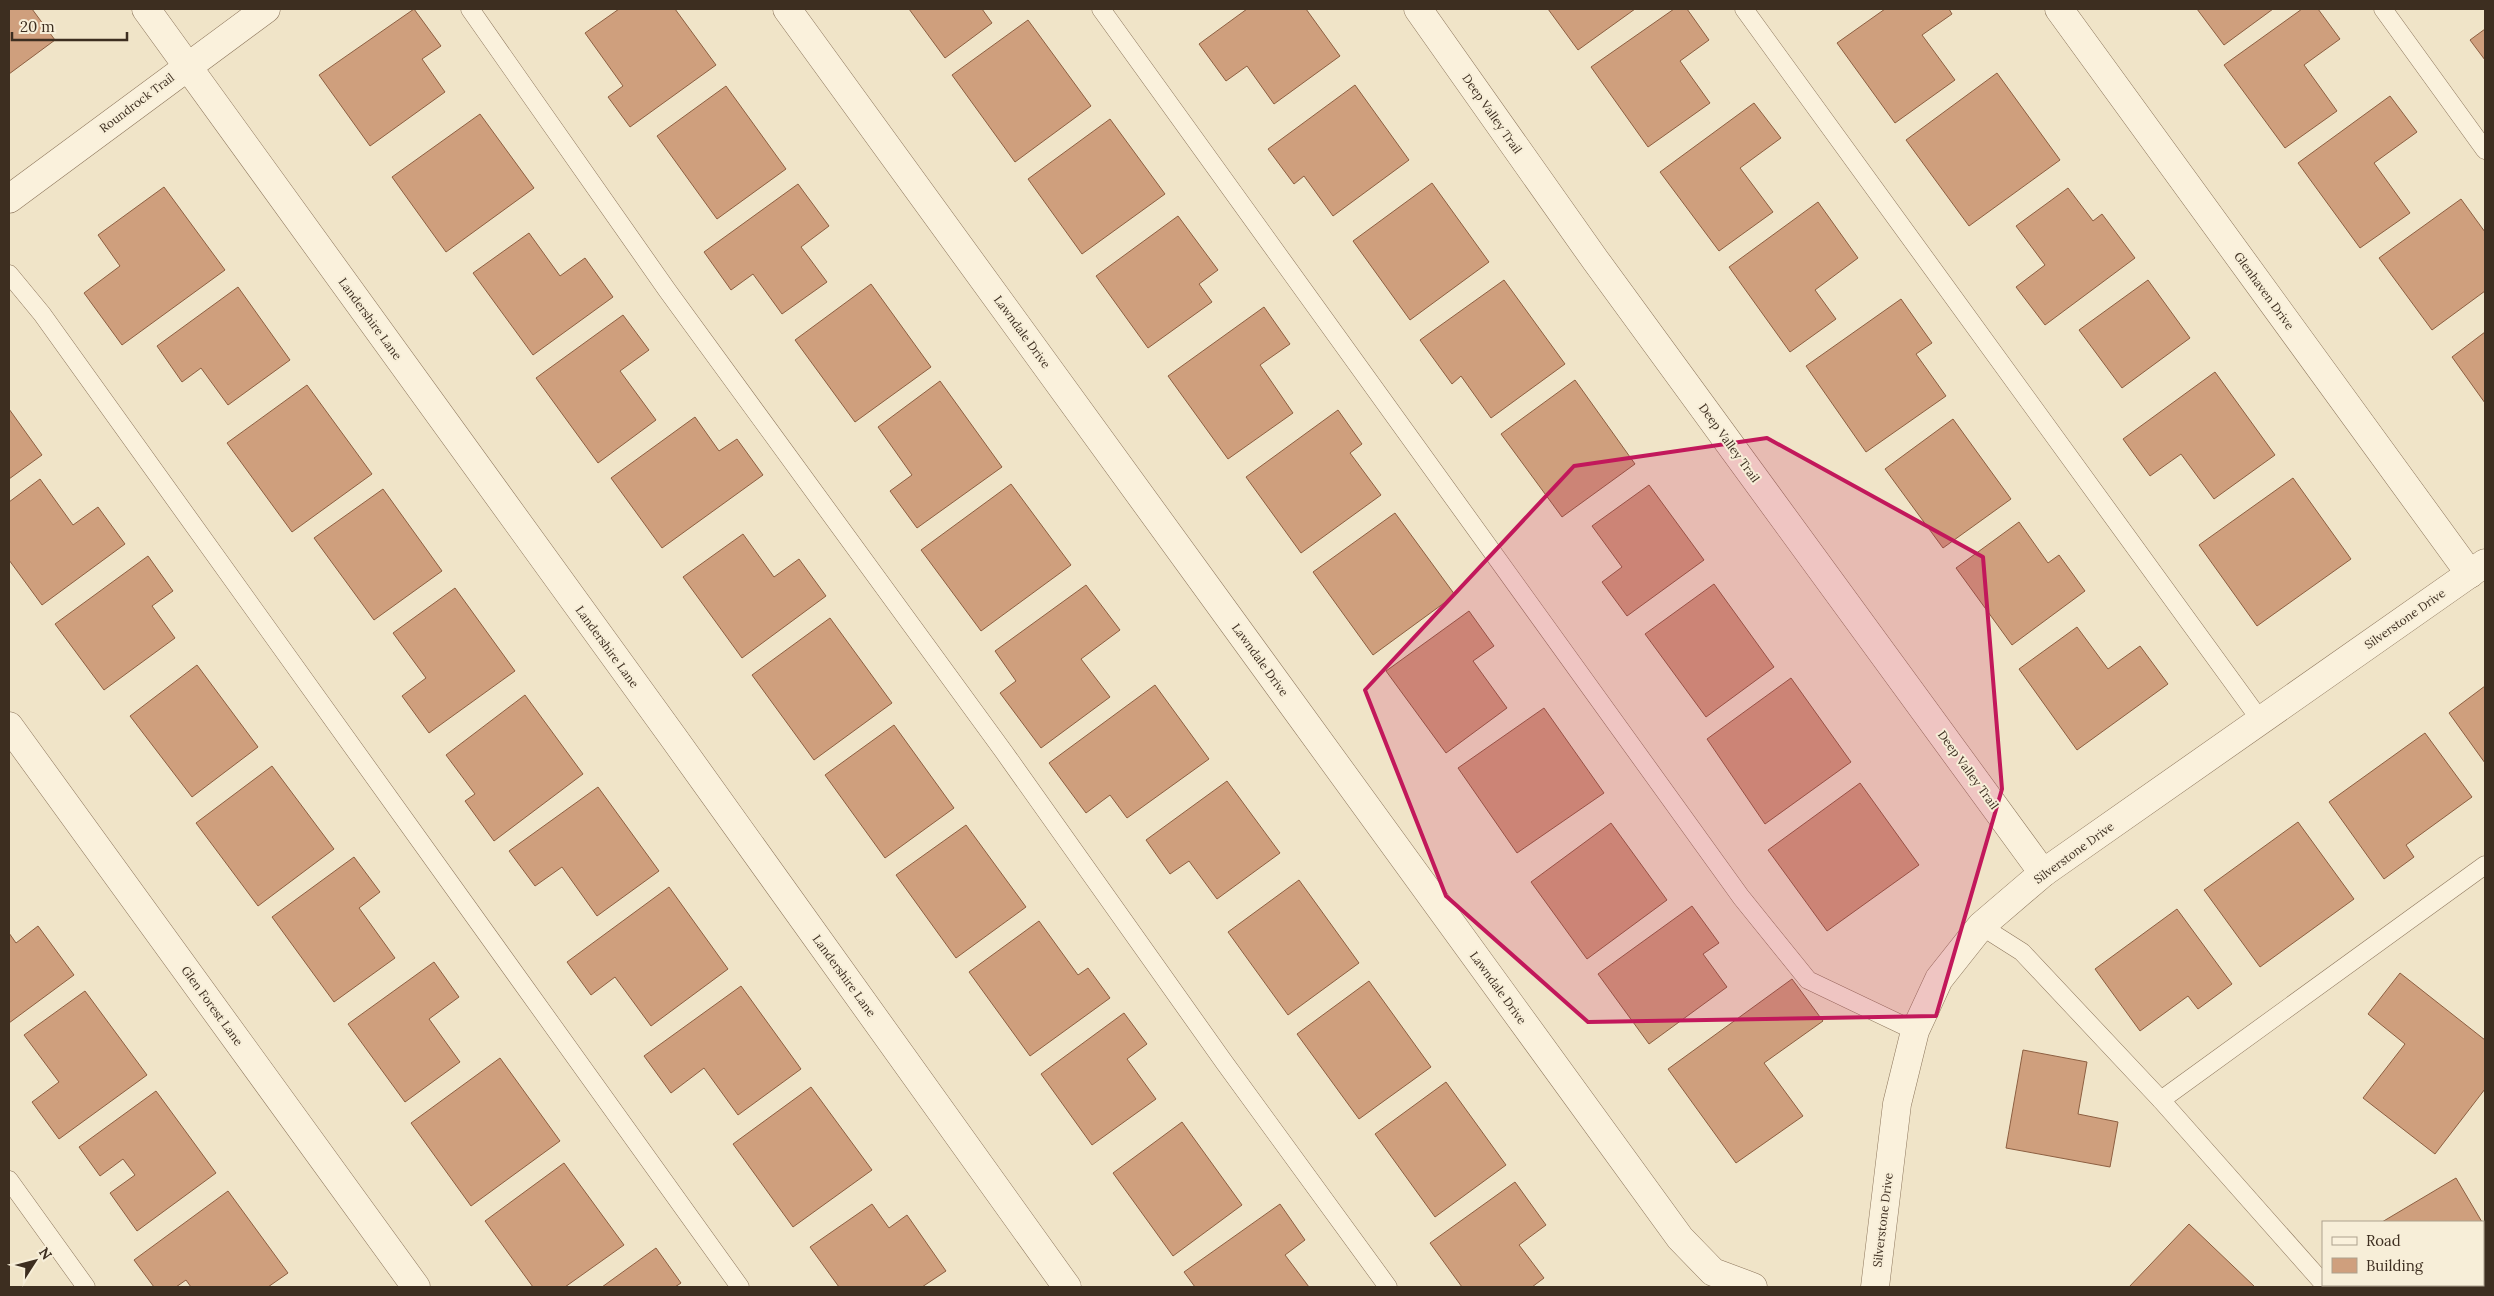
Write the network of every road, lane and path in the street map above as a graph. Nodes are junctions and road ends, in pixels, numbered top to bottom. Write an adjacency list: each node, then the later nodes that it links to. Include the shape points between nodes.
1 (146, 9): 10 (street, Landershire Lane)
2 (266, 9): 10 (street, Roundrock Trail)
3 (470, 9): 28 (lane, via 667,290)
4 (787, 9): 29 (street, Lawndale Drive, via 1680,1238 1713,1272)
5 (1101, 9): 20 (lane, via 1741,897 1808,980)
6 (1418, 9): 18 (street, Deep Valley Trail, via 1602,269)
7 (1744, 9): 15 (lane)
8 (2059, 9): 14 (street, Glenhaven Drive)
9 (2383, 9): 11 (lane)
10 (186, 66): 12 (street, Roundrock Trail); 27 (street, Landershire Lane)
11 (2485, 150)
12 (9, 199)
13 (9, 274): 26 (lane, via 48,322)
14 (2478, 568): 15 (street, Silverstone Drive)
15 (2261, 721): 18 (street, Silverstone Drive)
16 (9, 726): 25 (street, Glen Forest Lane)
17 (2485, 865): 21 (lane)
18 (2044, 874): 19 (street, Silverstone Drive)
19 (1981, 926): 20 (street, Silverstone Drive, via 1939,979); 21 (lane, via 2022,952)
20 (1915, 1031): 30 (street, Silverstone Drive, via 1897,1104)
21 (2161, 1100): 23 (lane)
22 (9, 1180): 24 (lane)
23 (2322, 1283)
24 (86, 1287)
25 (416, 1287)
26 (740, 1287)
27 (1067, 1287)
28 (1388, 1287)
29 (1753, 1287)
30 (1875, 1287)

